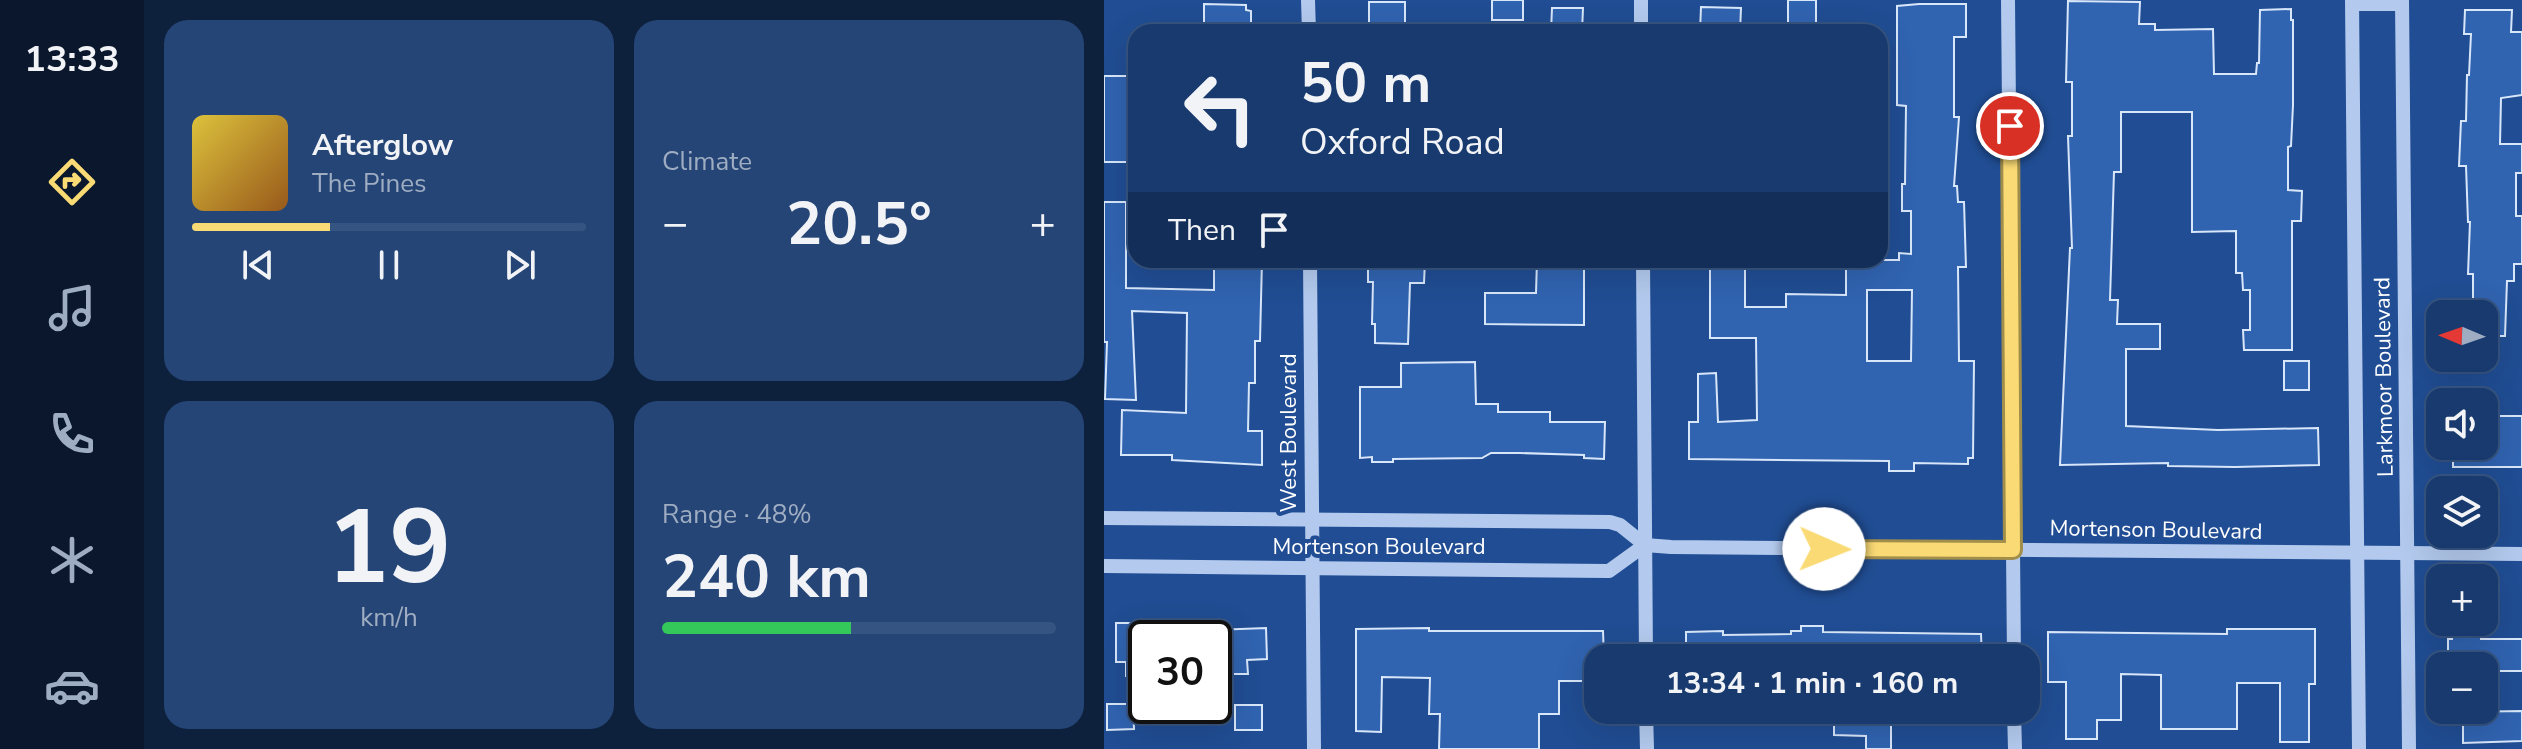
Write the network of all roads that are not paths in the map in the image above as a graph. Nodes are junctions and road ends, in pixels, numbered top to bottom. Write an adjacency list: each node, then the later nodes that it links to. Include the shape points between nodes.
1 (1308, 0): 6 (street)
2 (1641, 0): 7 (street)
3 (2008, 0): 13 (street)
4 (2352, 2): 5 (street, Larkmoor Boulevard); 14 (street, Larkmoor Boulevard)
5 (2402, 2): 15 (street, Larkmoor Boulevard)
6 (1309, 24)
7 (1641, 24)
8 (1310, 268): 11 (street, West Boulevard)
9 (1643, 268): 12 (street)
10 (1104, 518): 11 (street, Mortenson Boulevard)
11 (1312, 520): 12 (street, Mortenson Boulevard, via 1610,522); 18 (street, West Boulevard)
12 (1645, 545): 13 (street, Mortenson Boulevard); 18 (street, Mortenson Boulevard, via 1609,571); 19 (street)
13 (2013, 550): 14 (street, Mortenson Boulevard); 20 (street)
14 (2359, 554): 15 (street, Mortenson Boulevard); 26 (street, Larkmoor Boulevard)
15 (2408, 554): 16 (street, Mortenson Boulevard); 27 (street, Larkmoor Boulevard)
16 (2522, 554)
17 (1104, 566): 18 (street, Mortenson Boulevard)
18 (1312, 569): 23 (street, West Boulevard)
19 (1646, 644)
20 (2014, 644)
21 (1646, 724): 24 (street)
22 (2014, 724): 25 (street)
23 (1314, 749)
24 (1647, 749)
25 (2015, 749)
26 (2359, 749)
27 (2409, 749)

